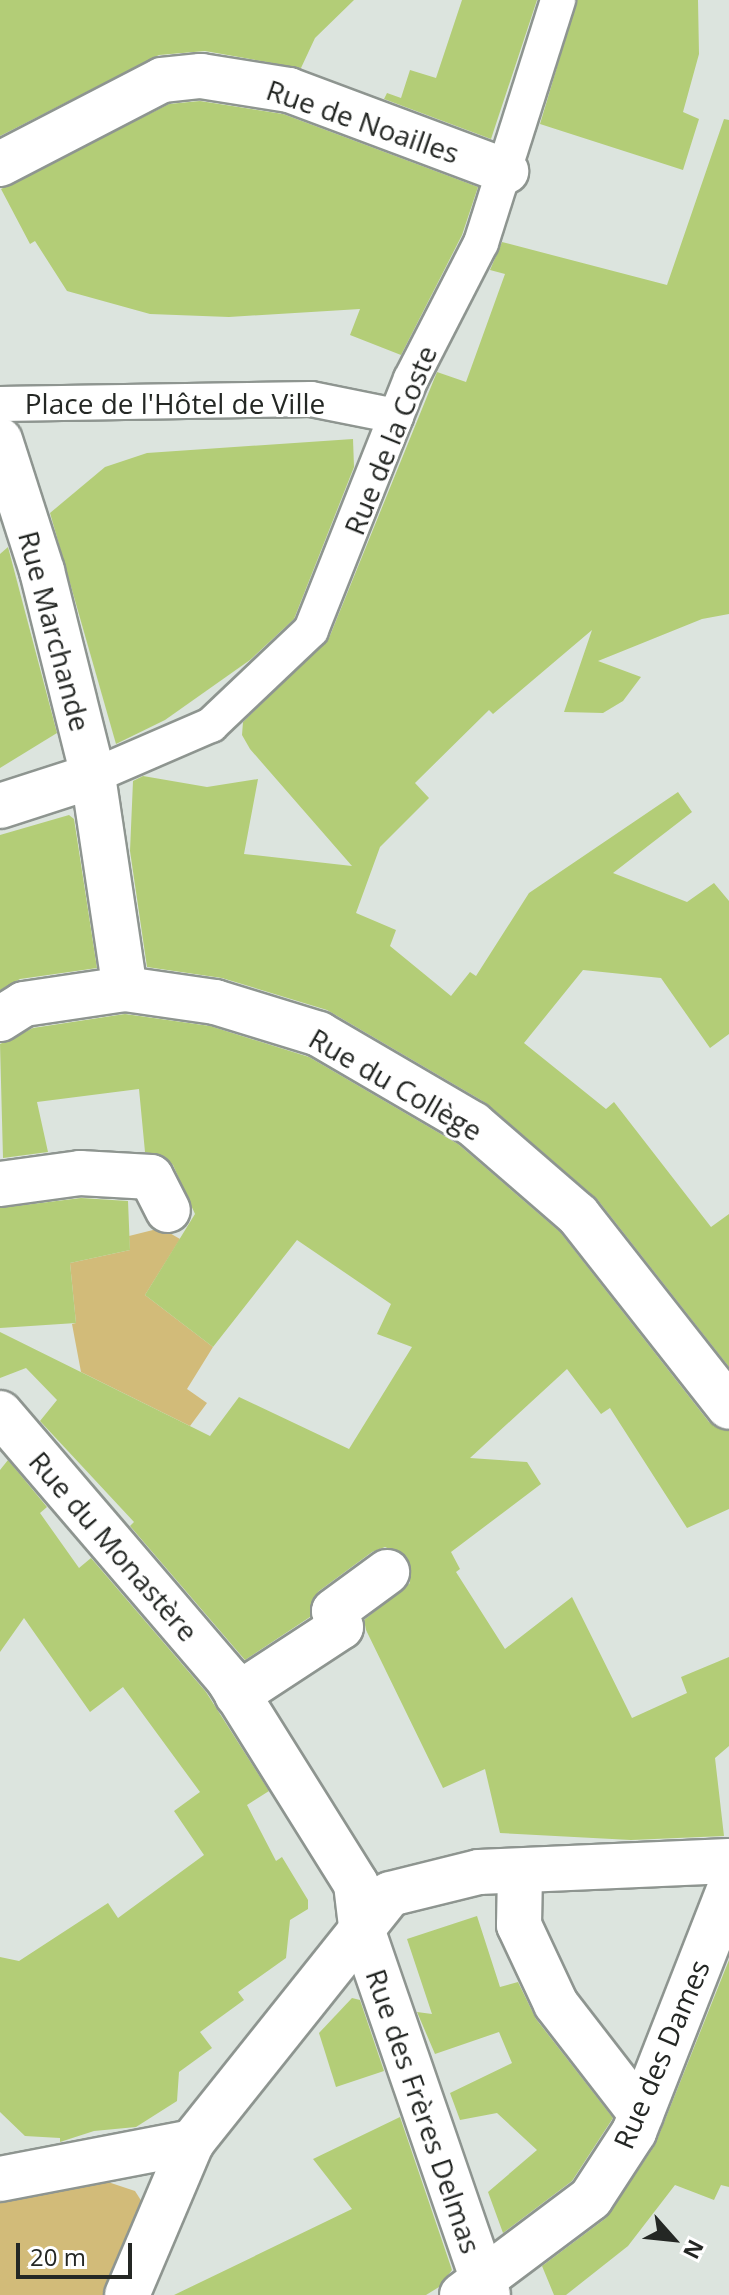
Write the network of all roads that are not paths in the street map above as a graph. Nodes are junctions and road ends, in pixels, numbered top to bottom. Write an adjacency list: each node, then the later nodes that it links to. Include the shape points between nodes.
1 (558, 0): 3 (street, Rue de la Coste)
2 (0, 164): 3 (street, Rue de Noailles, via 162,80 201,76 289,90)
3 (506, 171): 5 (street, Rue de la Coste, via 481,243)
4 (0, 404): 5 (street, Place de l'Hôtel de Ville, via 311,399)
5 (396, 416): 7 (street, Rue de la Coste, via 311,630 211,725)
6 (0, 440): 7 (street, Rue Marchande, via 42,571)
7 (93, 776): 8 (street); 9 (street, Rue Marchande)
8 (0, 806)
9 (125, 989): 10 (street, Rue du Collège, via 24,1004); 13 (street, Rue du Collège, via 215,1002 319,1034 473,1124 578,1215)
10 (0, 1019)
11 (0, 1184): 12 (street, via 80,1173 151,1177)
12 (168, 1210)
13 (729, 1407)
14 (0, 1413): 16 (street, Rue du Monastère)
15 (387, 1572): 16 (street, via 334,1611 341,1627)
16 (232, 1687): 20 (street, Rue du Monastère, via 356,1884)
17 (729, 1861): 18 (street)
18 (520, 1873): 20 (street, via 479,1872 390,1894); 21 (street, via 519,1925 556,2004)
19 (729, 1889): 21 (street, Rue des Dames)
20 (361, 1926): 22 (street); 24 (street, Rue des Frères Delmas)
21 (641, 2114): 24 (street, Rue des Dames, via 591,2198)
22 (192, 2142): 23 (street); 25 (street)
23 (0, 2179)
24 (478, 2291)
25 (127, 2295)

